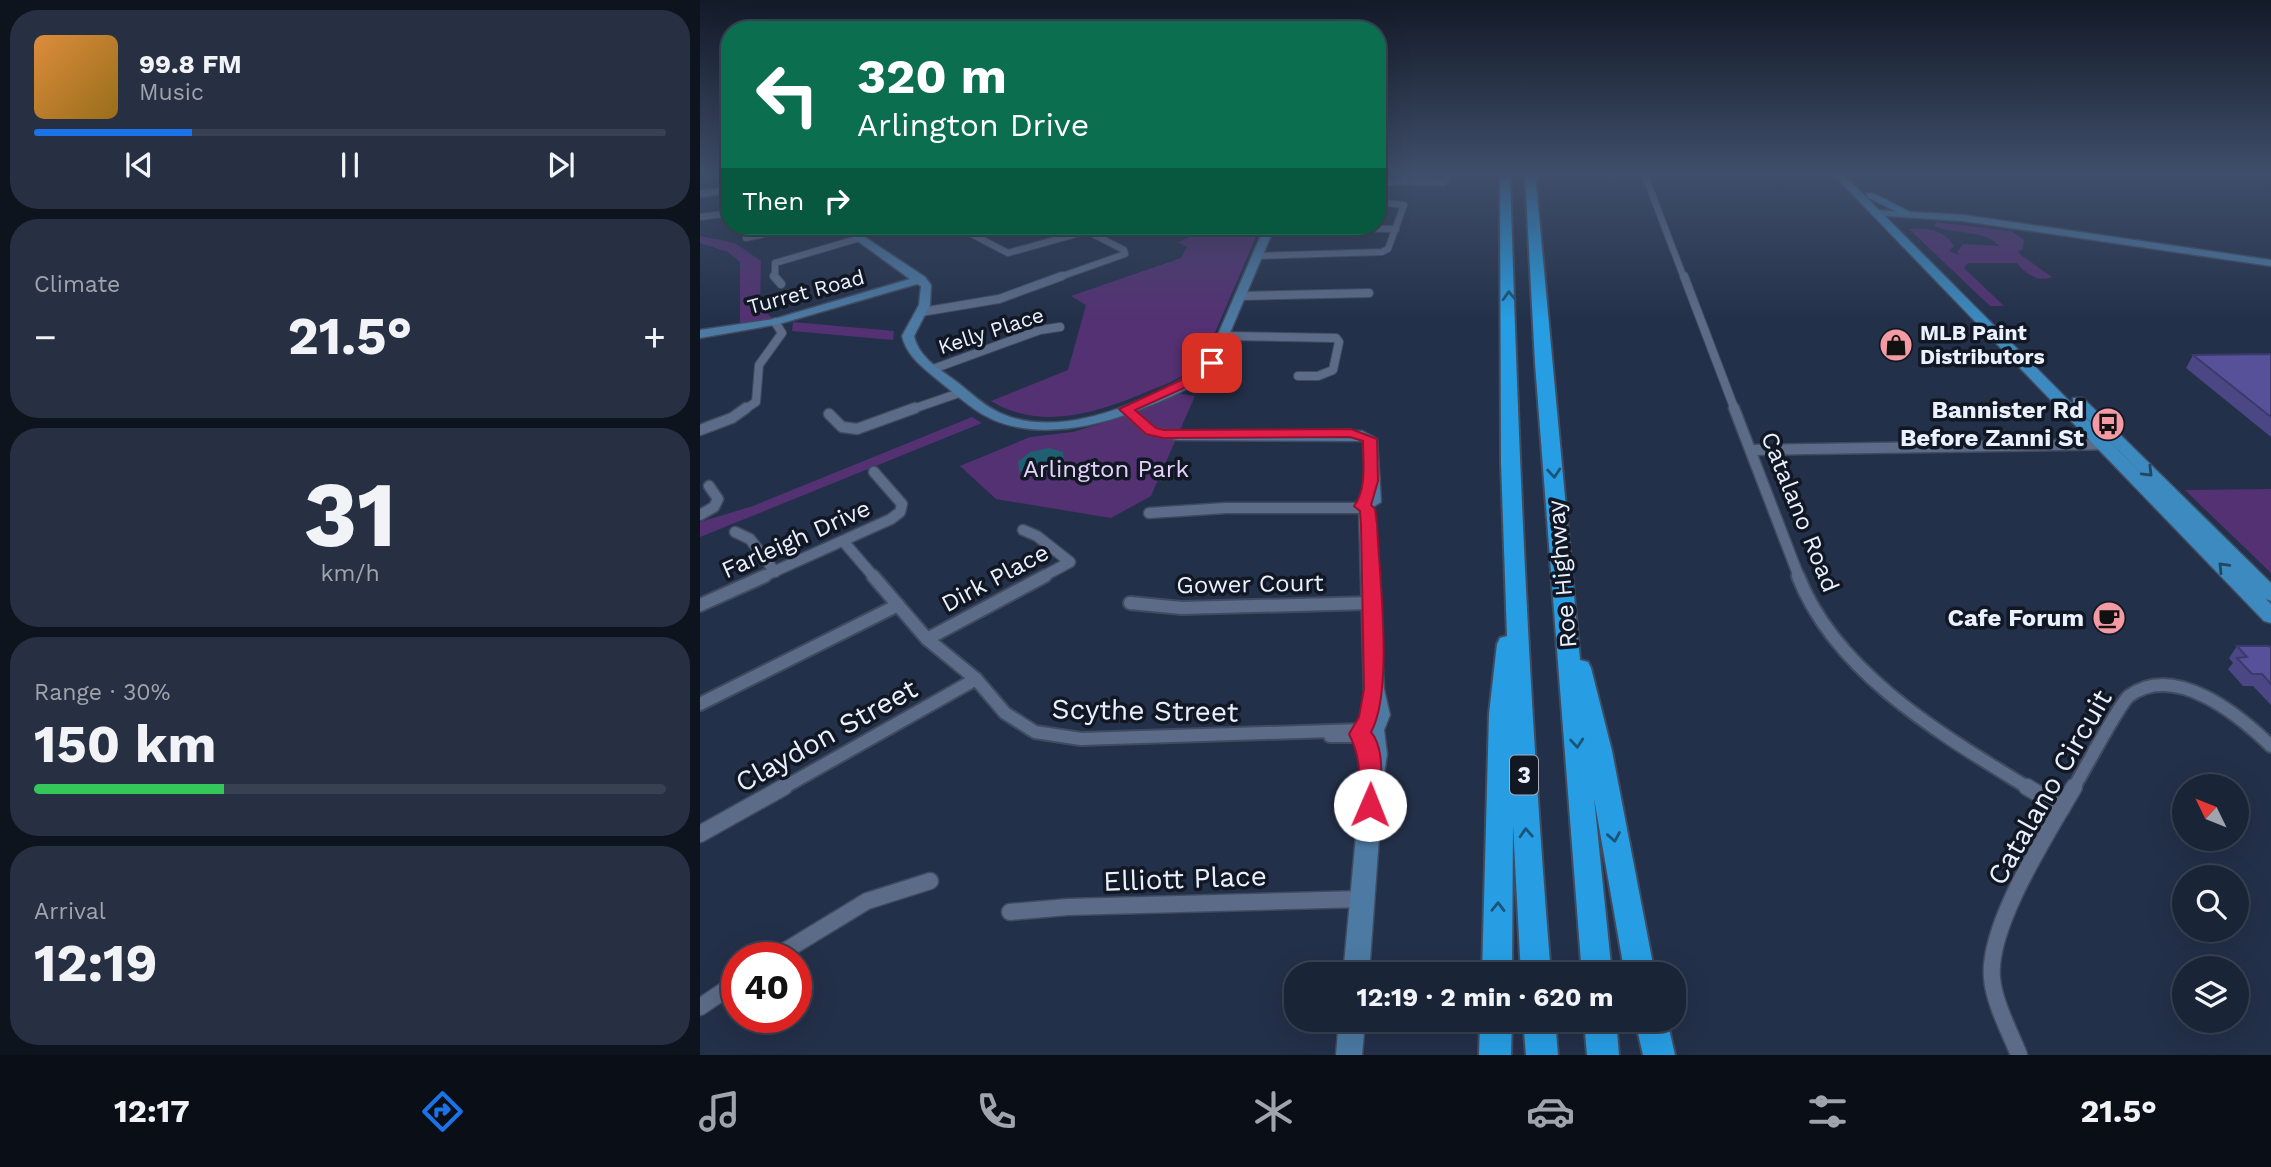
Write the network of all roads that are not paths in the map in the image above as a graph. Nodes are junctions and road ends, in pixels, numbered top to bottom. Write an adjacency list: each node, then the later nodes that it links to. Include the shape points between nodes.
1 (1398, 222): 11 (street)
2 (1507, 222): 49 (highway, Roe Highway / 3, one-way to 2)
3 (1533, 222): 51 (highway, Roe Highway, one-way to 51)
4 (1663, 222): 39 (street, Catalano Road)
5 (1890, 222): 38 (main road)
6 (1890, 222): 37 (main road)
7 (1980, 222): 9 (street)
8 (1981, 222): 9 (street)
9 (2026, 228): 21 (street)
10 (1386, 229): 11 (street)
11 (1396, 229): 20 (street, via 1388,249 1374,254)
12 (760, 235): 18 (street)
13 (856, 235): 19 (street)
14 (973, 235): 15 (street, via 1008,253)
15 (1073, 235)
16 (1095, 235): 26 (street, via 1125,254 999,299)
17 (1266, 235): 20 (street)
18 (746, 238)
19 (860, 238): 22 (street); 23 (street, via 775,263 774,277)
20 (1257, 256): 25 (street)
21 (2271, 263)
22 (921, 279): 26 (street, via 928,295); 27 (street, Turret Road)
23 (780, 284)
24 (1369, 293): 25 (street)
25 (1241, 296): 30 (street)
26 (921, 312): 31 (street, via 909,333 909,344)
27 (775, 322): 29 (street, Turret Road); 36 (street, via 782,333 759,365 756,402 732,418)
28 (1060, 327): 31 (street, Kelly Place)
29 (700, 334)
30 (1224, 336): 32 (street, via 1336,338 1333,370); 34 (street, via 1203,373)
31 (933, 369): 33 (street)
32 (1298, 376)
33 (962, 392): 34 (street, via 986,412 1022,423 1067,424); 35 (street, via 857,429 842,427)
34 (1126, 409): 42 (street, via 1151,431 1178,436 1362,435 1371,444)
35 (829, 414)
36 (700, 430)
37 (2103, 444): 38 (street); 39 (street); 56 (main road, one-way to 37)
38 (2120, 444): 50 (main road, one-way to 50)
39 (1752, 450): 62 (street, Catalano Road, via 1806,596 1840,644 1874,678 1948,736)
40 (874, 472): 47 (street, Farleigh Drive, via 902,504 900,512)
41 (709, 486): 44 (street, via 718,499)
42 (1365, 507): 43 (street); 53 (street)
43 (1149, 513)
44 (700, 515)
45 (1023, 530): 57 (street, Dirk Place, via 1069,562)
46 (735, 532): 48 (street, via 750,540)
47 (843, 541): 48 (street, Farleigh Drive); 54 (street, Scythe Street)
48 (775, 572): 55 (street, Farleigh Drive)
49 (1515, 575): 69 (highway, one-way to 49, via 1501,714); 70 (highway, Roe Highway / 3, one-way to 49)
50 (2271, 594)
51 (1565, 602): 71 (highway, Roe Highway, one-way to 71); 72 (highway, one-way to 72, via 1600,751)
52 (1130, 603): 53 (street, Gower Court, via 1182,608)
53 (1371, 603): 60 (street, via 1374,689 1380,715)
54 (898, 605): 57 (street, Scythe Street); 59 (street)
55 (700, 606)
56 (2271, 616)
57 (927, 639): 58 (street, Scythe Street)
58 (976, 680): 60 (street, Scythe Street, via 1005,713 1035,732 1059,738); 63 (street, Claydon Street)
59 (700, 704)
60 (1367, 733): 65 (street, via 1372,782)
61 (2271, 746): 62 (street, Catalano Circuit, via 2241,720 2203,698 2174,688 2140,688 2127,698)
62 (2062, 808): 85 (street, Catalano Circuit, via 1999,926 1992,955 1992,982)
63 (700, 834)
64 (930, 881): 67 (street, via 894,887 868,898)
65 (1362, 899): 66 (street, Elliott Place); 68 (street)
66 (1010, 912)
67 (799, 942)
68 (1357, 962)
69 (1497, 962)
70 (1535, 962)
71 (1596, 962)
72 (1638, 962)
73 (721, 993): 74 (street)
74 (700, 1007)
75 (1351, 1032): 80 (street)
76 (1496, 1032): 81 (highway)
77 (1540, 1032): 82 (highway)
78 (1602, 1032): 83 (highway)
79 (1654, 1032): 84 (highway)
80 (1349, 1055)
81 (1495, 1055)
82 (1542, 1055)
83 (1604, 1055)
84 (1659, 1055)
85 (2020, 1055)

